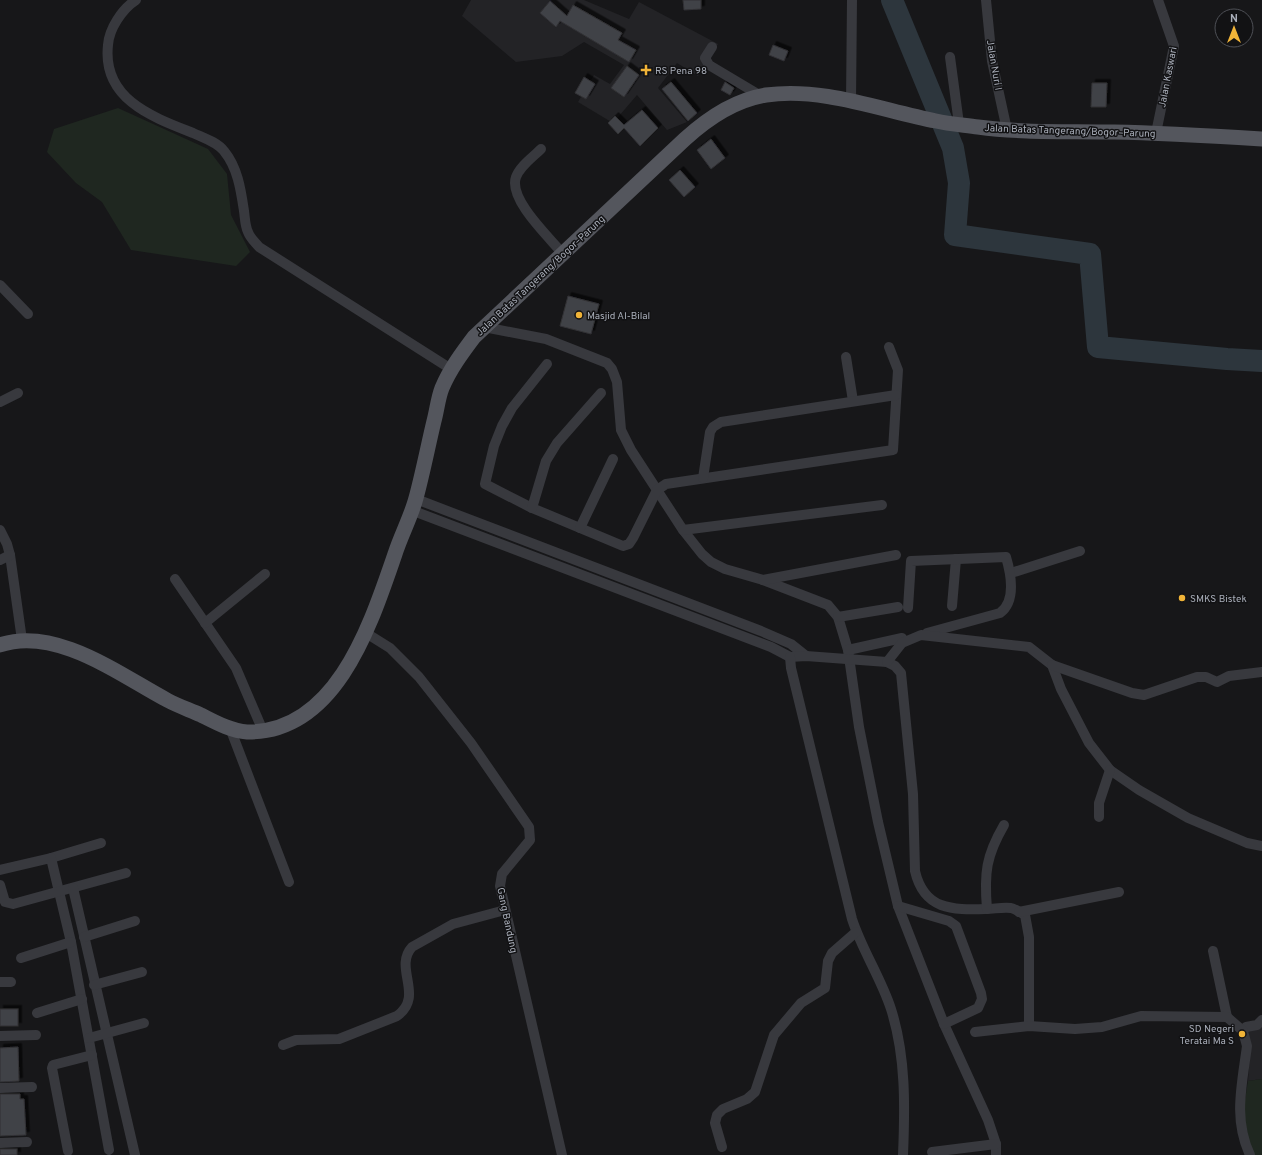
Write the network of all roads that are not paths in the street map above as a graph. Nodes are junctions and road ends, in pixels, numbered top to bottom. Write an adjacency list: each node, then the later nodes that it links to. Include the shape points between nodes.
1 (136, 0): 21 (street, via 112,28 108,39 107,52 114,83 121,93 146,113 212,141 224,150 232,162 240,188 248,233 259,247)
2 (852, 0): 8 (street)
3 (986, 0): 10 (street, Jalan Nuri I, via 992,61)
4 (1158, 0): 11 (street, Jalan Kaswari, via 1174,46)
5 (712, 46): 7 (street, via 705,58 709,65)
6 (950, 57): 9 (street)
7 (761, 96): 8 (main road, Jalan Batas Tangerang/Bogor–Parung, via 802,94); 14 (main road, Jalan Batas Tangerang/Bogor–Parung, via 745,100 707,120)
8 (851, 101): 9 (main road, Jalan Batas Tangerang/Bogor–Parung)
9 (959, 124): 10 (main road, Jalan Batas Tangerang/Bogor–Parung)
10 (1007, 130): 11 (main road, Jalan Batas Tangerang/Bogor–Parung)
11 (1156, 132): 12 (main road, Jalan Batas Tangerang/Bogor–Parung)
12 (1262, 139)
13 (541, 149): 14 (street, via 519,171 514,189 520,202)
14 (563, 254): 17 (main road, Jalan Batas Tangerang/Bogor–Parung)
15 (0, 284): 16 (street)
16 (28, 314)
17 (484, 327): 21 (main road, Jalan Batas Tangerang/Bogor–Parung); 29 (street, via 546,339 607,363 617,382 621,430)
18 (889, 347): 24 (street, via 898,370)
19 (846, 357): 26 (street)
20 (547, 364): 32 (street, via 512,408 502,426 485,481 489,488)
21 (451, 369): 30 (main road, Jalan Batas Tangerang/Bogor–Parung, via 441,390)
22 (18, 393): 25 (street)
23 (601, 393): 32 (street, via 557,443 546,461)
24 (896, 395): 26 (street); 28 (street, via 893,450)
25 (0, 402)
26 (853, 402): 28 (street, via 721,422 710,432)
27 (613, 459): 33 (street)
28 (704, 478): 29 (street, via 666,484)
29 (657, 490): 33 (street, via 629,544 623,546); 35 (street)
30 (414, 505): 48 (main road, Jalan Batas Tangerang/Bogor–Parung); 54 (street, via 761,631 791,644); 55 (street, via 771,647)
31 (882, 505): 35 (street)
32 (532, 508): 33 (street)
33 (580, 528)
34 (0, 530): 37 (street)
35 (683, 530): 44 (street, via 711,562)
36 (1080, 550): 41 (street)
37 (10, 555): 40 (street); 51 (street)
38 (896, 555): 44 (street)
39 (956, 559): 41 (street, via 1006,557); 45 (street); 46 (street, via 911,561 903,607)
40 (0, 560)
41 (1011, 573): 49 (street, via 1009,602 1000,613)
42 (265, 574): 47 (street)
43 (175, 579): 47 (street)
44 (763, 580): 46 (street, via 828,605)
45 (952, 606)
46 (838, 617): 53 (street)
47 (205, 623): 60 (street, via 236,668)
48 (366, 633): 60 (main road, Jalan Batas Tangerang/Bogor–Parung, via 347,668 324,697 300,718 285,726); 76 (street, Gang Bandung, via 390,648 419,677 471,743 529,827 530,840 500,880)
49 (921, 634): 56 (street, via 902,643); 57 (street, via 1029,647)
50 (902, 638): 53 (street)
51 (22, 640): 52 (main road, Jalan Batas Tangerang/Bogor–Parung); 59 (main road, Jalan Batas Tangerang/Bogor–Parung, via 58,646 79,654 114,670 167,700)
52 (0, 645)
53 (848, 655): 54 (street); 56 (street); 74 (street, via 870,785)
54 (806, 656): 55 (street)
55 (790, 657): 79 (street)
56 (887, 662): 75 (street, via 901,673 913,794 915,871 920,888 930,899 946,907)
57 (1052, 666): 58 (street, via 1144,695 1192,678 1206,677 1217,682 1229,676); 61 (street, via 1089,743)
58 (1262, 672)
59 (230, 728): 60 (main road, Jalan Batas Tangerang/Bogor–Parung, via 242,732); 69 (street)
60 (263, 731)
61 (1110, 770): 62 (street, via 1099,803); 65 (street, via 1188,818 1247,843)
62 (1099, 817)
63 (1004, 825): 75 (street, via 992,846 989,860 985,880)
64 (101, 843): 66 (street)
65 (1262, 846)
66 (51, 858): 67 (street); 72 (street)
67 (0, 870)
68 (126, 873): 71 (street)
69 (289, 882)
70 (0, 885): 72 (street, via 5,902 9,904)
71 (73, 888): 72 (street); 80 (street)
72 (60, 892): 81 (street)
73 (1119, 892): 77 (street)
74 (898, 906): 93 (street); 93 (street, via 948,921 956,926 982,999 978,1008)
75 (987, 909): 77 (street, via 1004,907)
76 (505, 910): 101 (street, via 453,924 412,947 407,952 406,964 410,998 405,1010 397,1016 339,1039 296,1040); 113 (street, Gang Bandung)
77 (1019, 912): 94 (street, via 1025,915 1028,928)
78 (135, 921): 80 (street)
79 (856, 932): 108 (street, via 832,953 828,961 825,988 801,1003 774,1035 755,1092 748,1099 722,1109 717,1115 715,1123); 114 (street, via 878,976 898,1038 902,1065)
80 (84, 937): 87 (street)
81 (71, 942): 83 (street); 88 (street)
82 (1213, 951): 90 (street)
83 (21, 958)
84 (142, 972): 87 (street)
85 (0, 982): 86 (street)
86 (11, 982)
87 (94, 985): 97 (street)
88 (82, 999): 89 (street); 100 (street)
89 (37, 1013)
90 (1227, 1017): 94 (street, via 1141,1016 1102,1027 1075,1029); 95 (street)
91 (1262, 1020): 95 (street)
92 (144, 1023): 97 (street)
93 (944, 1024): 107 (street, via 988,1120)
94 (1029, 1026): 96 (street)
95 (1243, 1031): 116 (street, via 1247,1046 1239,1113 1242,1134)
96 (975, 1032)
97 (106, 1034): 100 (street); 112 (street)
98 (36, 1035): 99 (street)
99 (0, 1036)
100 (89, 1038): 102 (street)
101 (283, 1045)
102 (92, 1055): 109 (street); 110 (street, via 53,1065 52,1068)
103 (32, 1087): 104 (street)
104 (0, 1088)
105 (27, 1142): 106 (street)
106 (0, 1143)
107 (996, 1144): 111 (street); 115 (street)
108 (722, 1147)
109 (109, 1150)
110 (68, 1151)
111 (932, 1152)
112 (135, 1155)
113 (562, 1155)
114 (903, 1155)
115 (996, 1155)
116 (1250, 1155)

